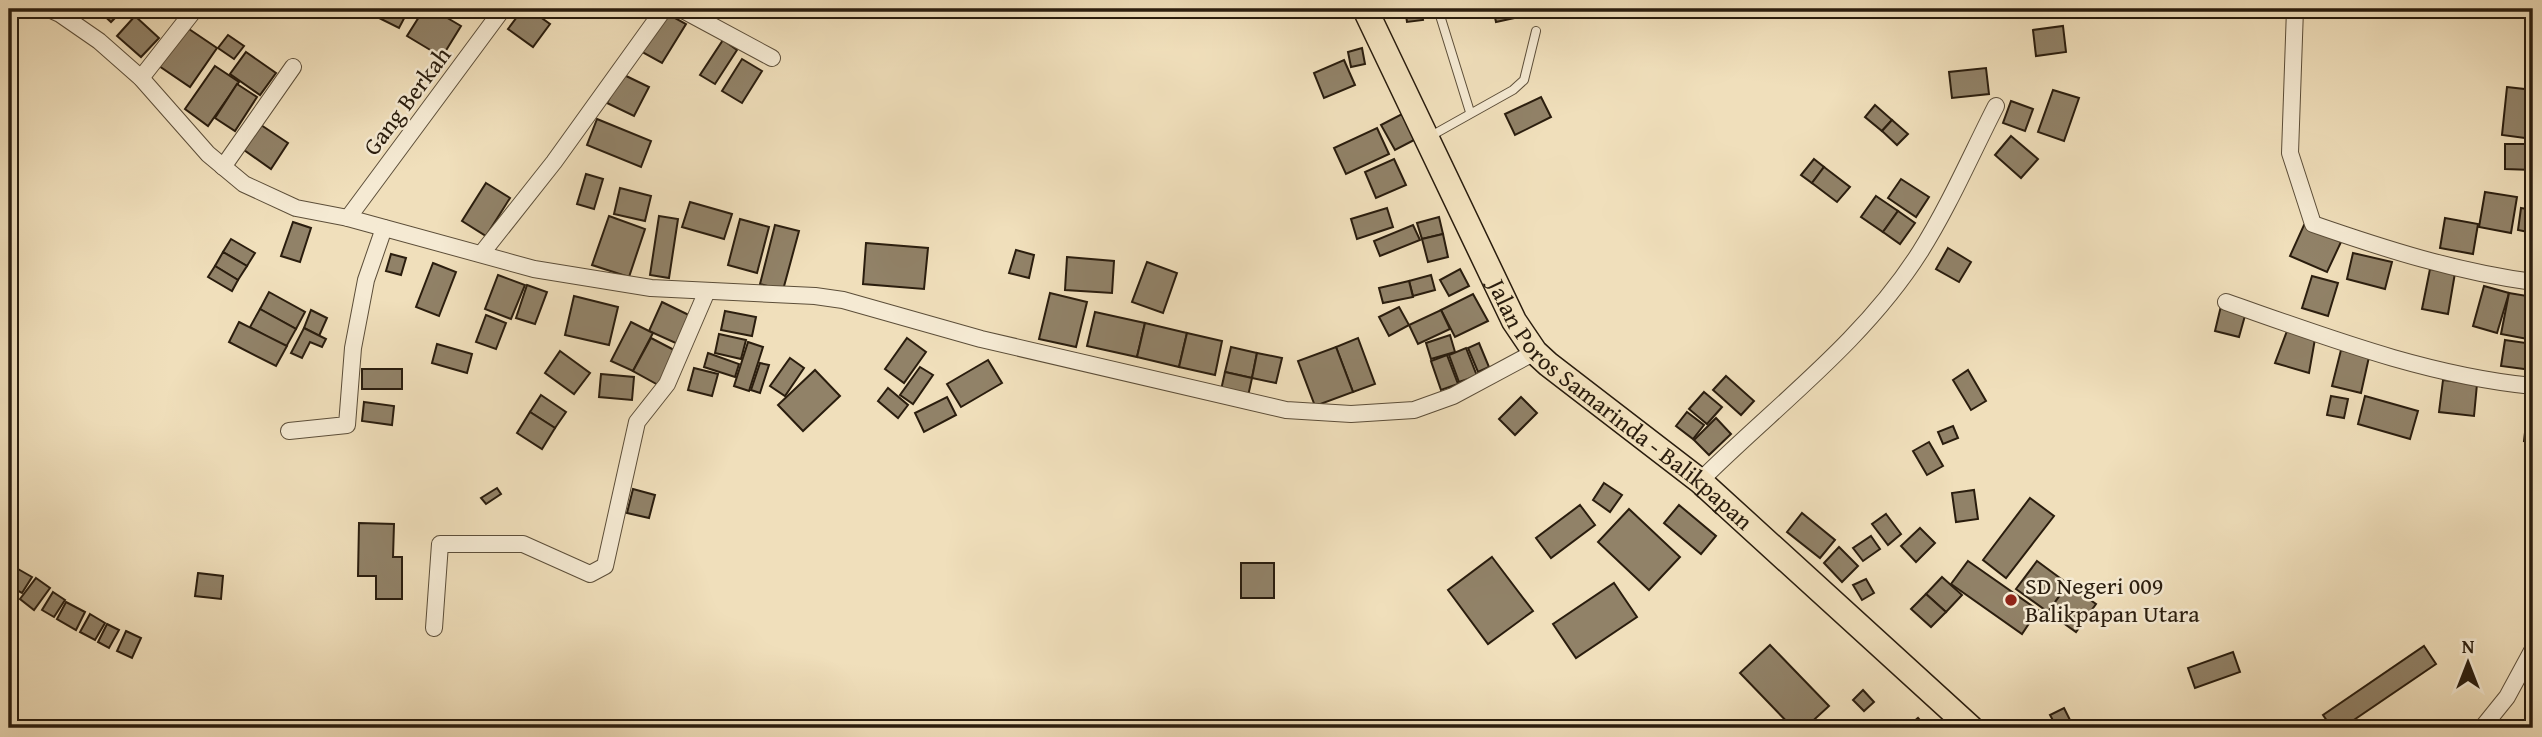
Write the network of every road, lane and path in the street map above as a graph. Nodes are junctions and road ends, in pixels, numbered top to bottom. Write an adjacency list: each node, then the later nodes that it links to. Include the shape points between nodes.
1 (49, 9): 12 (street, via 99,41)
2 (195, 9): 12 (street)
3 (664, 9): 19 (street)
4 (681, 9): 10 (street)
5 (1366, 9): 15 (highway, Jalan Poros Samarinda - Balikpapan)
6 (1438, 9): 14 (lane)
7 (2295, 9): 20 (street, via 2290,153 2313,224 2479,274)
8 (502, 10): 17 (street, Gang Berkah)
9 (1536, 31): 14 (lane, via 1524,80)
10 (772, 58)
11 (293, 67): 16 (street)
12 (141, 78): 16 (street)
13 (1996, 106): 26 (street, via 1938,221 1901,278 1844,346)
14 (1470, 112): 15 (lane)
15 (1426, 138): 23 (highway, Jalan Poros Samarinda - Balikpapan, via 1514,321)
16 (223, 167): 17 (street, via 244,184 296,208)
17 (348, 218): 18 (street)
18 (384, 228): 19 (street); 25 (street, via 366,280 353,348 346,425)
19 (482, 253): 21 (street, via 612,282)
20 (2533, 282)
21 (707, 291): 23 (street, via 843,300 1073,362 1299,411 1414,410 1453,396); 27 (street, via 667,384 637,422 605,566 590,574 523,544 440,544)
22 (2226, 302): 24 (street, via 2420,365)
23 (1535, 352): 26 (highway, Jalan Poros Samarinda - Balikpapan)
24 (2533, 386)
25 (289, 431)
26 (1700, 481): 29 (highway, Jalan Poros Samarinda - Balikpapan)
27 (434, 628)
28 (2533, 649): 30 (street, via 2507,697)
29 (1971, 728)
30 (2482, 728)

